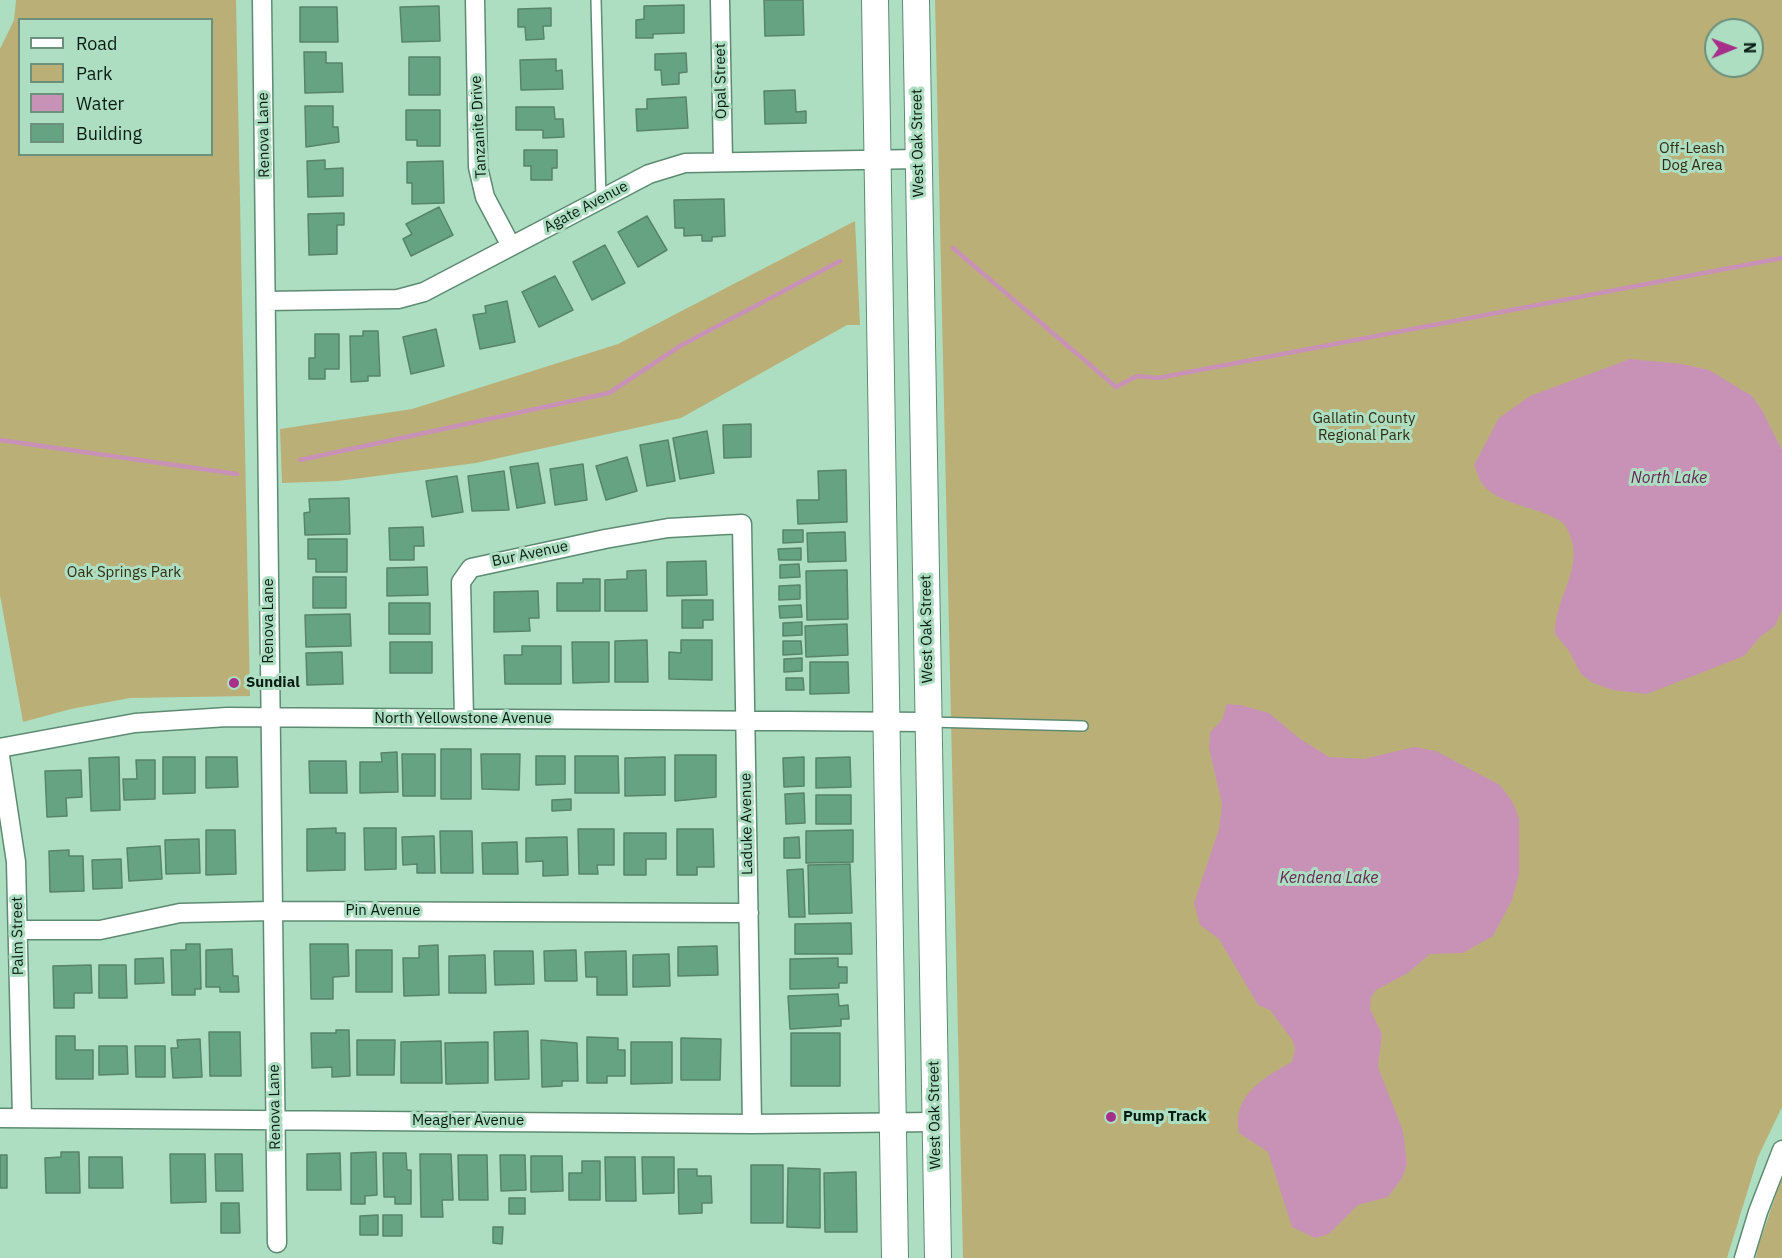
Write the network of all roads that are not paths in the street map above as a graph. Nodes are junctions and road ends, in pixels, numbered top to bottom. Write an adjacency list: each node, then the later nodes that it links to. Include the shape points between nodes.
1 (262, 0): 12 (street, Renova Lane)
2 (475, 0): 11 (street, Tanzanite Drive, via 478,167 485,197)
3 (596, 0): 10 (lane)
4 (720, 0): 9 (street, Opal Street)
5 (875, 0): 7 (main road)
6 (916, 0): 8 (main road, West Oak Street)
7 (878, 159): 8 (street, Agate Avenue); 9 (street, Agate Avenue); 17 (main road)
8 (919, 159): 18 (main road, West Oak Street)
9 (723, 161): 10 (street, Agate Avenue, via 669,167)
10 (601, 200): 11 (street, Agate Avenue)
11 (511, 246): 12 (street, Agate Avenue, via 431,289 406,297)
12 (266, 301): 14 (street, Renova Lane)
13 (742, 524): 15 (street, Bur Avenue, via 657,530 471,568 461,582); 16 (street, Laduke Avenue)
14 (269, 717): 15 (street, North Yellowstone Avenue); 20 (street, North Yellowstone Avenue, via 147,722); 22 (street, Renova Lane)
15 (464, 719): 16 (street, North Yellowstone Avenue)
16 (745, 720): 17 (street, North Yellowstone Avenue); 23 (street, Laduke Avenue)
17 (886, 721): 18 (street, North Yellowstone Avenue); 29 (main road)
18 (928, 722): 19 (lane); 28 (main road, West Oak Street)
19 (1083, 726)
20 (0, 748)
21 (0, 756): 24 (street, Palm Street, via 14,838)
22 (272, 911): 23 (street, Pin Avenue); 24 (street, Pin Avenue, via 180,913 100,930); 27 (street, Renova Lane)
23 (749, 913): 30 (street, Laduke Avenue)
24 (19, 930): 26 (street, Palm Street)
25 (0, 1118): 26 (street, Meagher Avenue)
26 (22, 1118): 27 (street, Meagher Avenue)
27 (275, 1120): 30 (street, Meagher Avenue); 32 (street, Renova Lane)
28 (935, 1122): 29 (street, Meagher Avenue); 34 (main road, West Oak Street)
29 (891, 1123): 30 (street, Meagher Avenue); 33 (main road)
30 (752, 1124)
31 (1782, 1150): 35 (street)
32 (277, 1242)
33 (895, 1258)
34 (938, 1258)
35 (1744, 1258)

